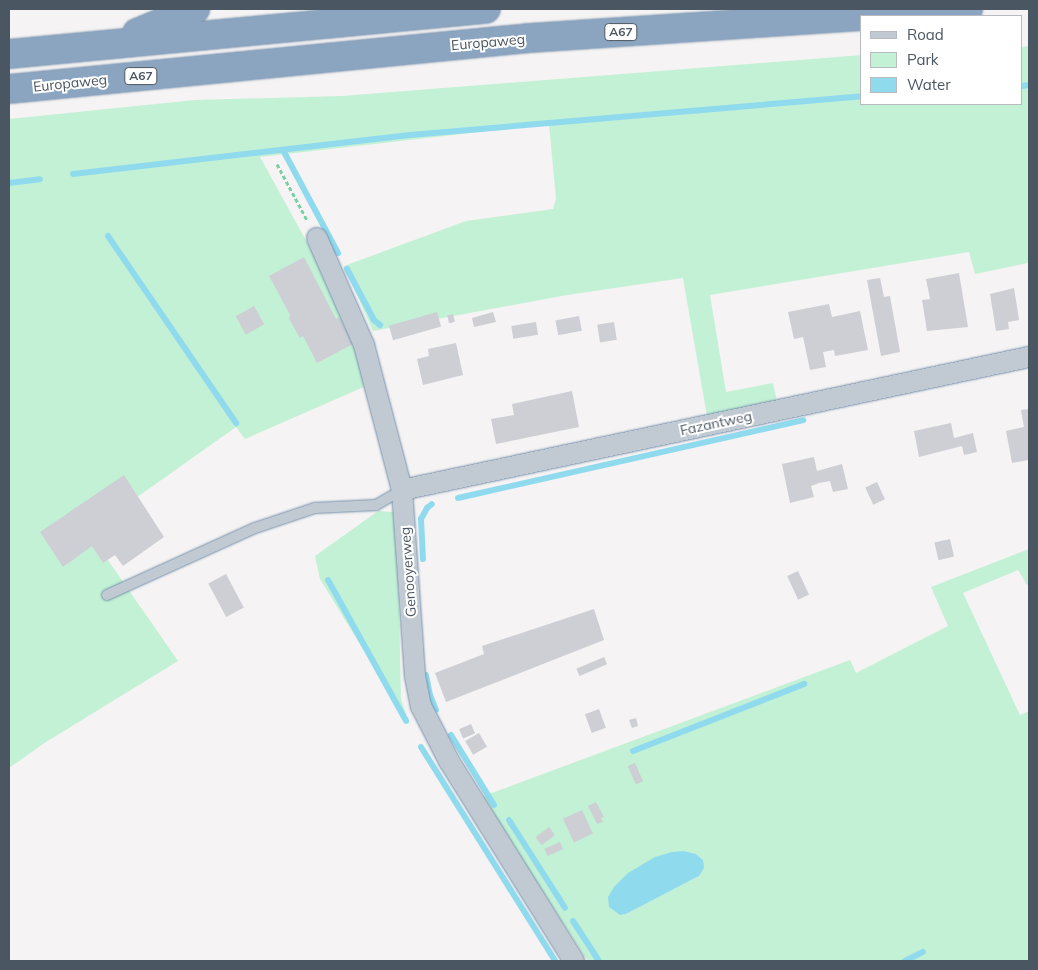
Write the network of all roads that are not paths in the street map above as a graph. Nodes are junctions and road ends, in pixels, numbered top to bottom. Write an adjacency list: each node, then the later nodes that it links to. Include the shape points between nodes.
1 (195, 9): 6 (highway)
2 (486, 9): 6 (highway)
3 (968, 9): 4 (highway, Europaweg / A67)
4 (877, 15)
5 (860, 16): 8 (highway, Europaweg / A67, via 529,38)
6 (112, 44): 7 (highway)
7 (9, 54)
8 (9, 89)
9 (317, 238): 11 (street, Genooyerweg, via 364,345)
10 (1029, 356): 11 (street, Fazantweg)
11 (402, 490): 12 (lane, via 376,505 315,508 255,528); 13 (street, Genooyerweg, via 415,676 421,706 449,761)
12 (107, 595)
13 (574, 961)

